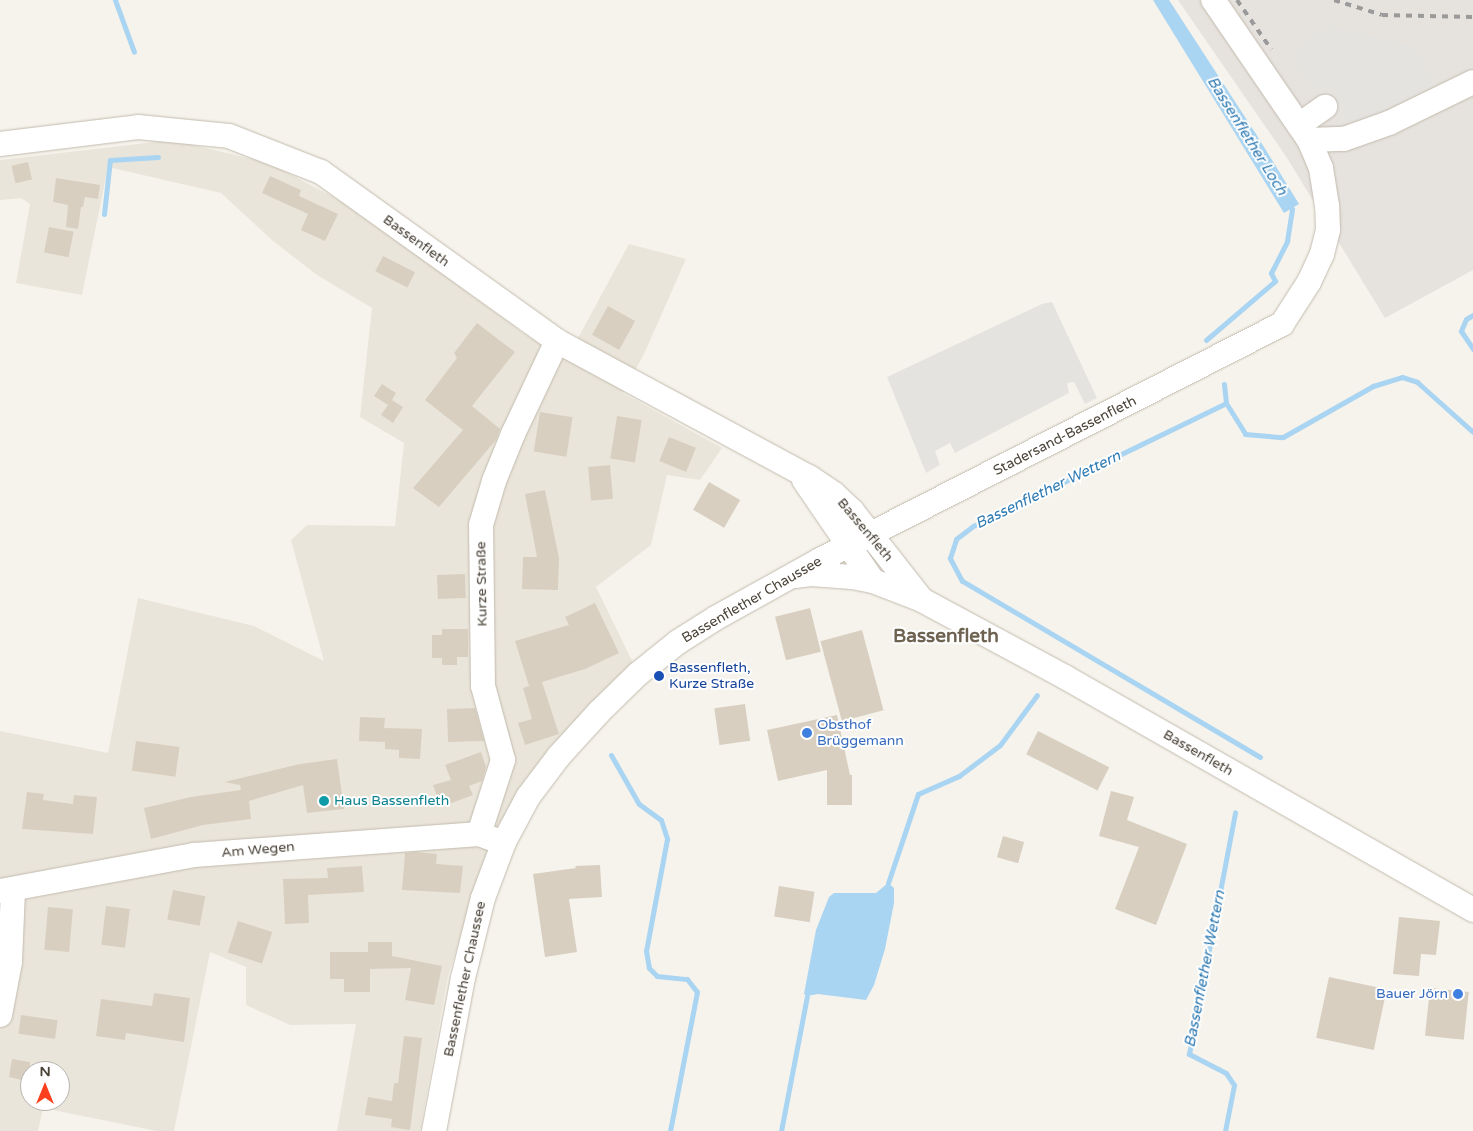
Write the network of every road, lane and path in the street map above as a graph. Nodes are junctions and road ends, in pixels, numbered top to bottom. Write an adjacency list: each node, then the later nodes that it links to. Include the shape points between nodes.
1 (1213, 0): 4 (street)
2 (1473, 82): 4 (street, via 1424,99 1389,123 1344,139)
3 (1325, 108): 4 (street)
4 (1304, 133): 8 (street, Stadersand-Bassenfleth, via 1321,168 1328,206 1328,230 1312,275 1282,324)
5 (0, 144): 6 (street, Bassenfleth, via 138,127 229,136 321,172)
6 (556, 342): 7 (street, Bassenfleth); 13 (street, Kurze Straße, via 513,434 481,525 483,686 503,760)
7 (798, 472): 8 (street, Bassenfleth, via 834,494); 9 (street, Bassenfleth)
8 (871, 534): 9 (street, Stadersand-Bassenfleth); 12 (street, Bassenfleth)
9 (848, 546): 10 (street, Bassenflether Chaussee); 11 (street, Bassenfleth)
10 (788, 577): 11 (street, Bassenfleth, via 833,575); 14 (street, Bassenflether Chaussee, via 678,642 638,674 559,756 528,797)
11 (873, 581): 12 (street, Bassenfleth)
12 (922, 600): 16 (street, Bassenfleth, via 1065,677)
13 (479, 834): 14 (street, Am Wegen); 15 (street, Am Wegen, via 194,855)
14 (504, 842): 18 (street, Bassenflether Chaussee, via 483,898 463,978)
15 (7, 891): 17 (street, Am Wegen, via 10,962)
16 (1473, 910)
17 (0, 1015)
18 (434, 1131)

